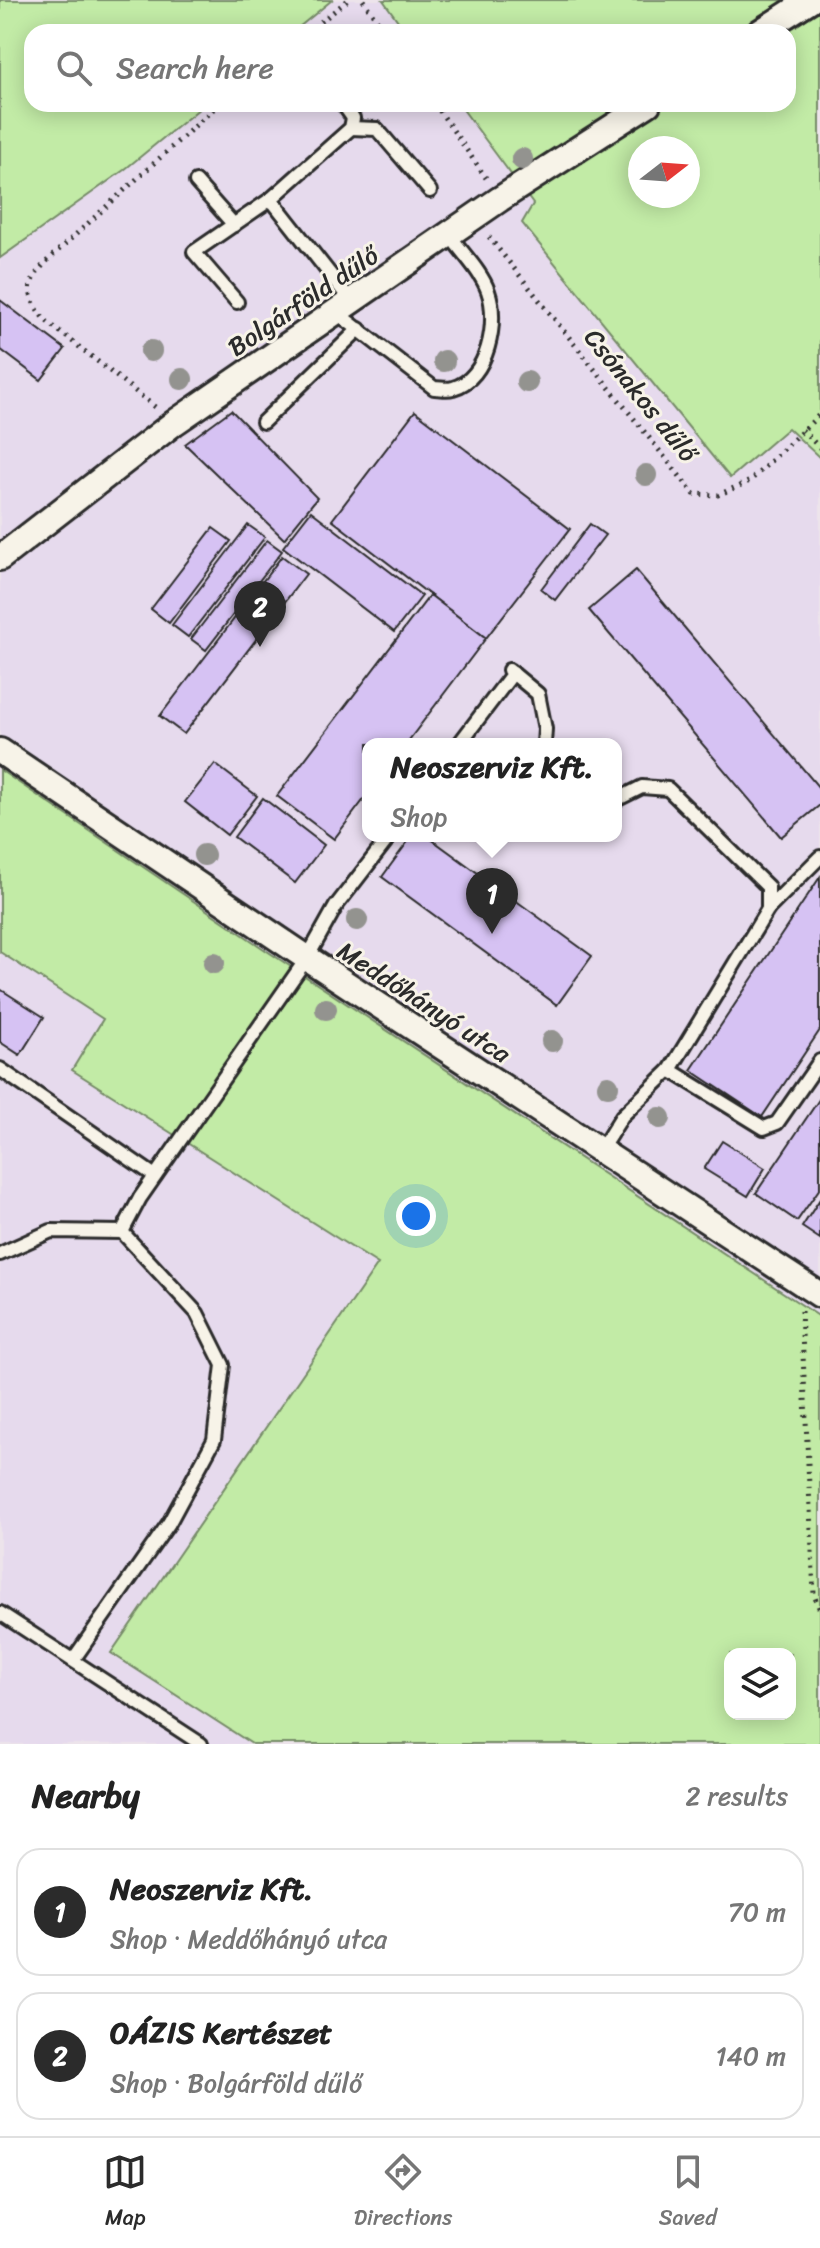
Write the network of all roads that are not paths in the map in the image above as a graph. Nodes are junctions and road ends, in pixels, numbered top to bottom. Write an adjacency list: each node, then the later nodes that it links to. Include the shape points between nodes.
1 (810, 0): 2 (street)
2 (772, 24)
3 (349, 112): 5 (lane)
4 (636, 112): 10 (street, Bolgárföld dűlő)
5 (351, 128): 7 (lane, via 377,129); 8 (lane)
6 (196, 182): 9 (lane)
7 (430, 191)
8 (271, 199): 9 (lane); 12 (lane)
9 (234, 225): 11 (lane, via 194,252)
10 (449, 234): 12 (street, Bolgárföld dűlő); 13 (lane, via 488,289 495,319 486,353 472,376 450,390 434,388)
11 (237, 302)
12 (344, 306): 13 (lane); 15 (street, Bolgárföld dűlő, via 174,423)
13 (359, 329): 14 (lane)
14 (263, 422)
15 (0, 558)
16 (463, 738): 17 (lane, via 511,672 538,694)
17 (544, 738)
18 (0, 751): 23 (street, Meddőhányó utca)
19 (622, 797): 22 (lane, via 642,787 668,789 768,887)
20 (385, 842): 23 (lane, via 336,906)
21 (820, 857): 22 (lane)
22 (768, 909): 26 (lane)
23 (307, 958): 27 (street, Meddőhányó utca); 28 (lane)
24 (820, 1061): 26 (lane, via 777,1123 764,1128)
25 (0, 1069): 28 (lane)
26 (670, 1070): 27 (lane, via 622,1116)
27 (600, 1151): 31 (street, Meddőhányó utca)
28 (155, 1176): 29 (lane)
29 (122, 1232): 30 (lane, via 51,1231); 33 (lane, via 197,1313 223,1365 214,1440 169,1523)
30 (0, 1254)
31 (820, 1295)
32 (0, 1613): 33 (lane)
33 (73, 1660): 34 (lane)
34 (201, 1744)

